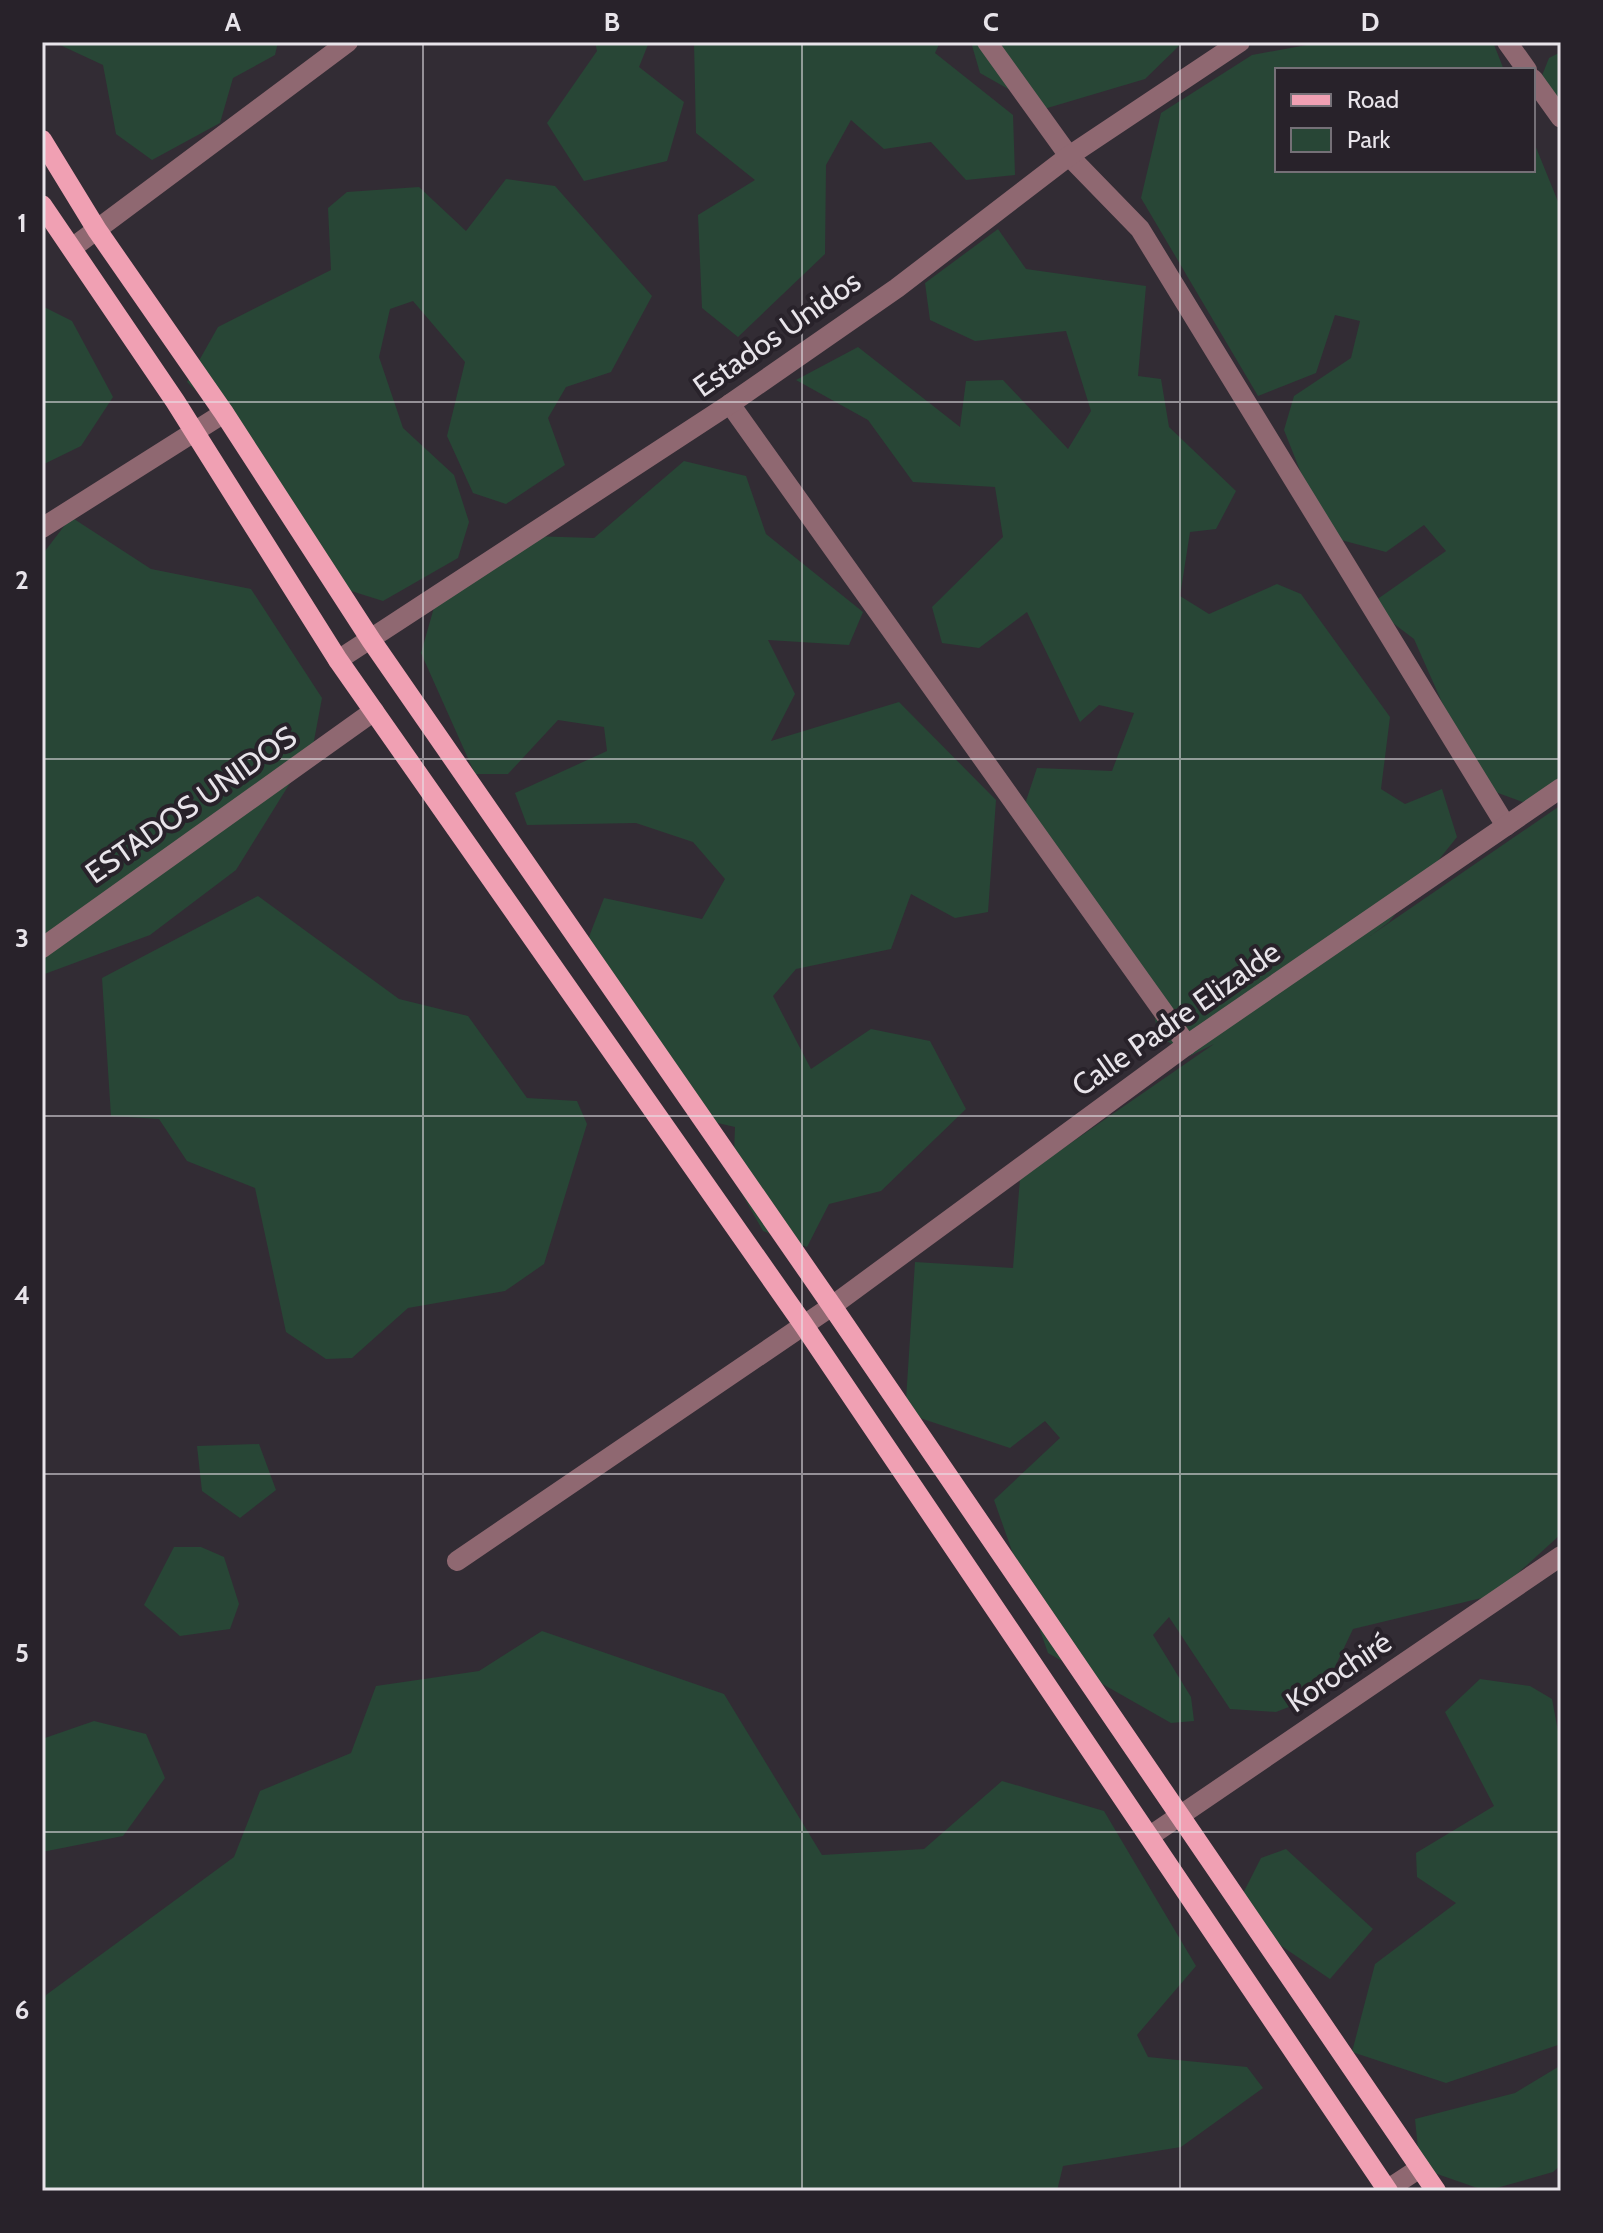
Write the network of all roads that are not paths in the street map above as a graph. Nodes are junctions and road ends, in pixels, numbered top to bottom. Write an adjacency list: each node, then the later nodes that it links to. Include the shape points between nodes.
1 (348, 42): 11 (street)
2 (987, 42): 9 (street)
3 (1240, 42): 9 (street, Estados Unidos)
4 (1507, 42): 5 (street)
5 (1526, 68)
6 (1535, 82): 7 (street)
7 (1561, 118)
8 (42, 140): 11 (main road)
9 (1069, 156): 13 (street, Estados Unidos, via 897,288); 21 (street, via 1140,229)
10 (42, 205): 12 (main road)
11 (97, 230): 12 (street); 14 (main road)
12 (72, 248): 15 (main road)
13 (730, 404): 17 (street, Estados Unidos); 23 (street)
14 (224, 413): 15 (street); 17 (main road)
15 (194, 433): 16 (street); 18 (main road)
16 (42, 528)
17 (371, 640): 18 (street, Estados Unidos); 24 (main road)
18 (338, 660): 19 (main road)
19 (374, 711): 22 (street, ESTADOS UNIDOS); 25 (main road)
20 (1561, 788): 21 (street, Calle Padre Elizalde)
21 (1506, 826): 23 (street, Calle Padre Elizalde)
22 (42, 948)
23 (1187, 1045): 24 (street, Calle Padre Elizalde)
24 (832, 1306): 25 (street, Calle Padre Elizalde); 28 (main road)
25 (803, 1324): 27 (street, Calle Padre Elizalde); 29 (main road)
26 (1561, 1556): 28 (street, Korochiré)
27 (457, 1561)
28 (1182, 1817): 29 (street, Korochiré); 30 (main road)
29 (1150, 1836): 31 (main road)
30 (1420, 2168): 31 (street); 32 (main road)
31 (1387, 2191)
32 (1436, 2191)

